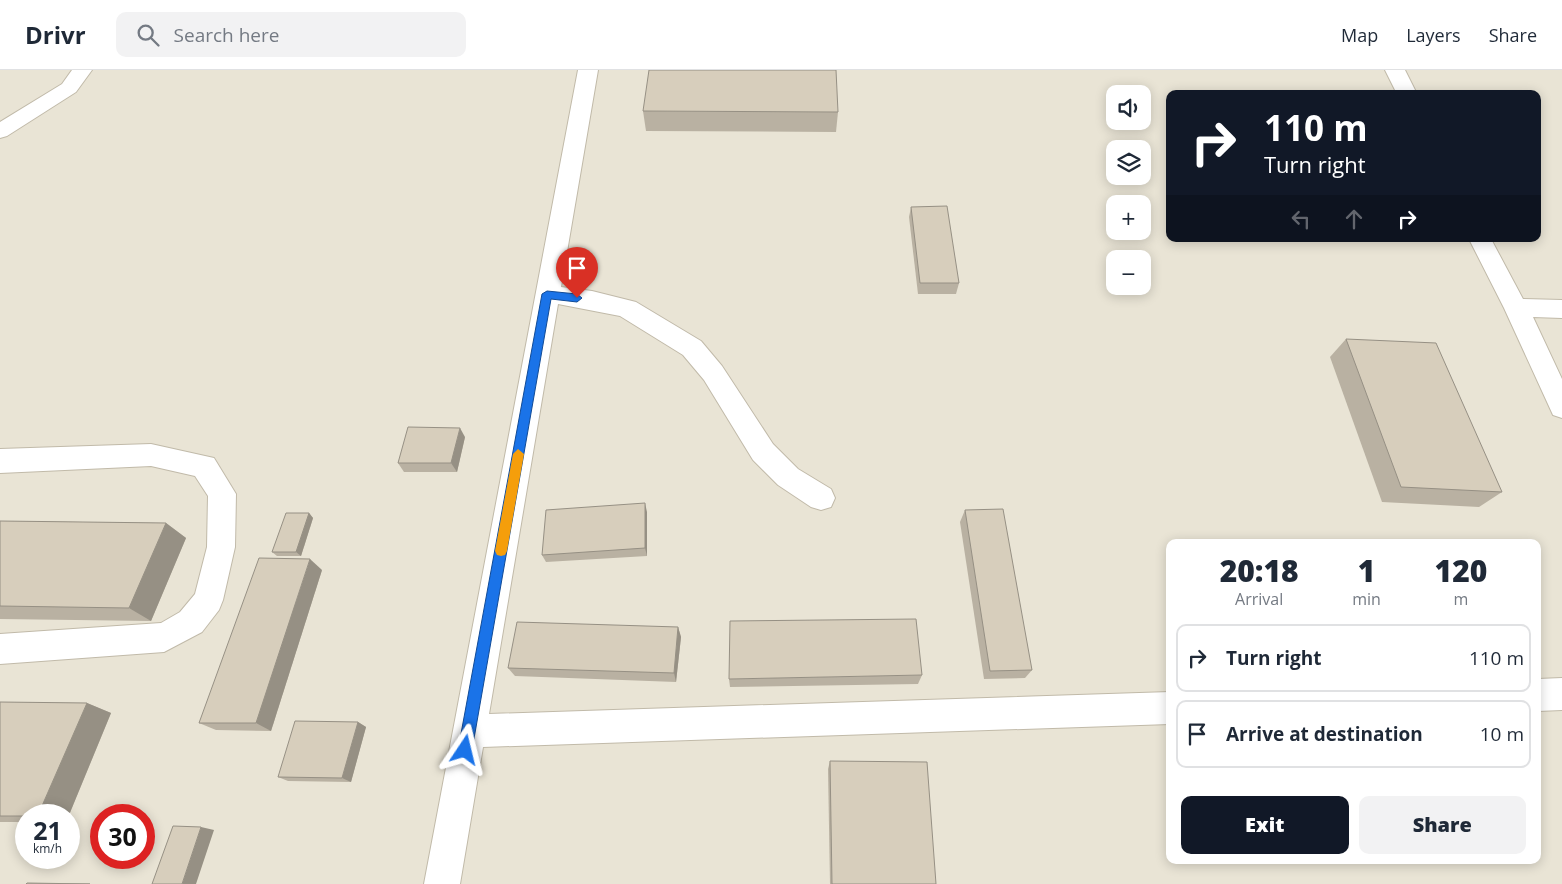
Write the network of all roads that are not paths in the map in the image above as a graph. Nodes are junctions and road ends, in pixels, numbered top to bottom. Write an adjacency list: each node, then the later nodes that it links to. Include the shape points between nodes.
1 (82, 70): 5 (street, via 69,88)
2 (588, 70): 7 (street)
3 (1395, 70): 4 (street)
4 (1405, 90)
5 (0, 131)
6 (1482, 242): 8 (street)
7 (547, 294): 12 (street, via 627,308 692,348 713,373 763,452 788,477); 17 (street)
8 (1516, 308): 9 (street); 10 (street)
9 (1562, 308)
10 (1562, 407)
11 (0, 461): 13 (street, via 151,455 204,466 222,494 221,547 208,600 191,622 164,637)
12 (822, 498)
13 (0, 649)
14 (1562, 694): 15 (street)
15 (1541, 695)
16 (1166, 708): 17 (street)
17 (468, 731): 18 (street)
18 (442, 884)

